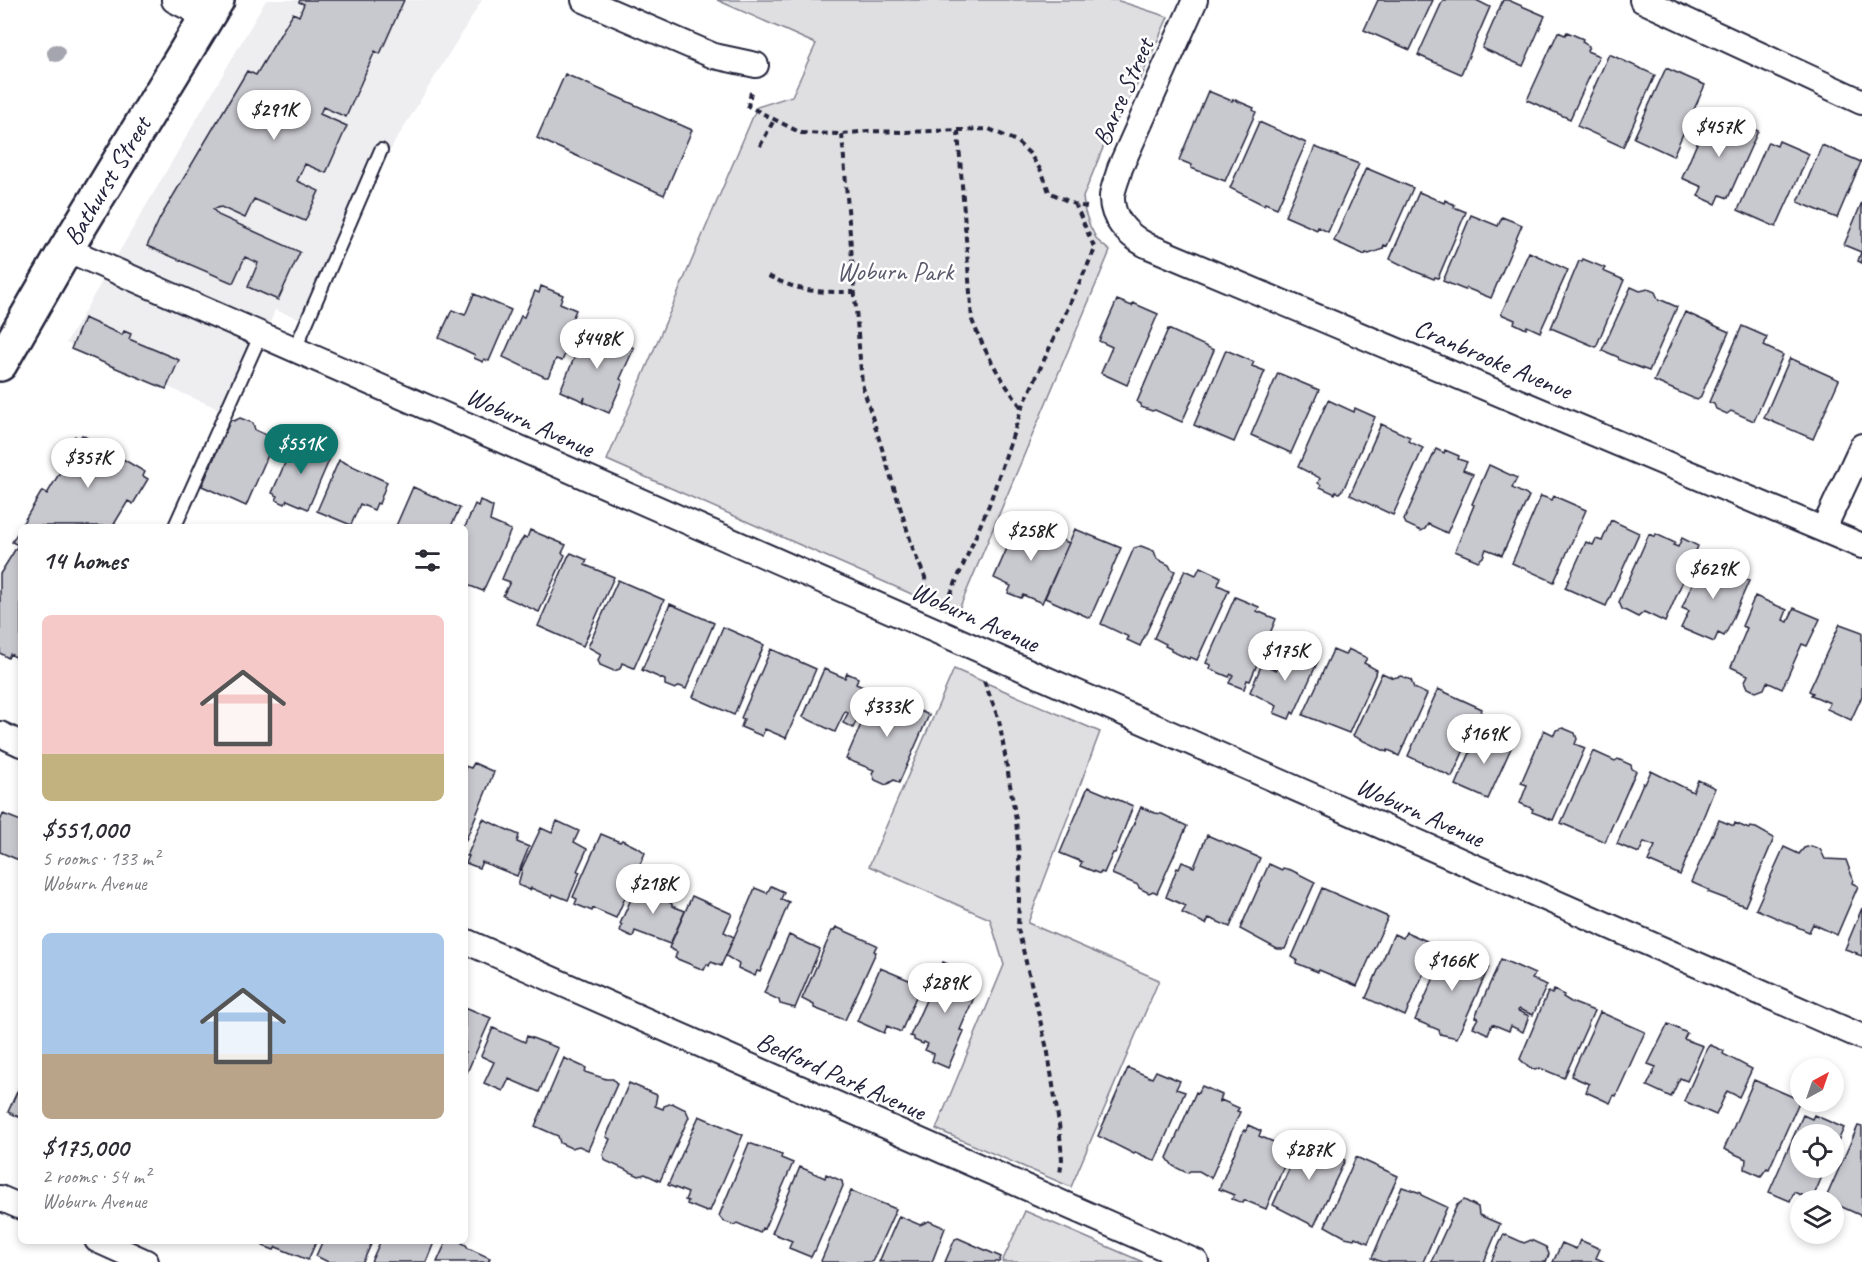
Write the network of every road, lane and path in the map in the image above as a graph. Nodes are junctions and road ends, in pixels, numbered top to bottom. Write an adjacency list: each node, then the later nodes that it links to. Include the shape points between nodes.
1 (174, 0): 5 (street)
2 (584, 0): 6 (street, via 714,56)
3 (1195, 0): 13 (street, Barse Street, via 1120,168 1112,197)
4 (1642, 0): 7 (street)
5 (212, 8): 14 (main road, Bathurst Street)
6 (756, 65): 8 (path, via 748,106)
7 (1862, 102)
8 (775, 118): 9 (path, via 801,133); 10 (path)
9 (958, 131): 12 (path, via 989,129 1017,141 1042,172 1049,192); 20 (path, via 972,320 1000,379)
10 (760, 146)
11 (381, 150): 18 (lane)
12 (1076, 205): 13 (path); 20 (path, via 1095,249)
13 (1114, 210): 23 (street, Cranbrooke Avenue, via 1117,220 1146,245)
14 (66, 249): 17 (street, Woburn Avenue); 19 (main road, Bathurst Street)
15 (768, 276): 16 (path, via 817,293)
16 (854, 292)
17 (261, 334): 18 (street, Woburn Avenue); 22 (lane)
18 (295, 349): 29 (street, Woburn Avenue)
19 (0, 364)
20 (1022, 408): 25 (path, via 989,505)
21 (1862, 446): 23 (street)
22 (176, 524)
23 (1824, 528): 24 (street, Cranbrooke Avenue)
24 (1862, 546)
25 (942, 614)
26 (0, 734): 27 (street)
27 (18, 743)
28 (468, 942): 34 (street, Bedford Park Avenue)
29 (1862, 1037)
30 (0, 1198): 31 (street)
31 (18, 1206)
32 (106, 1244): 33 (street)
33 (146, 1262)
34 (1196, 1262)

